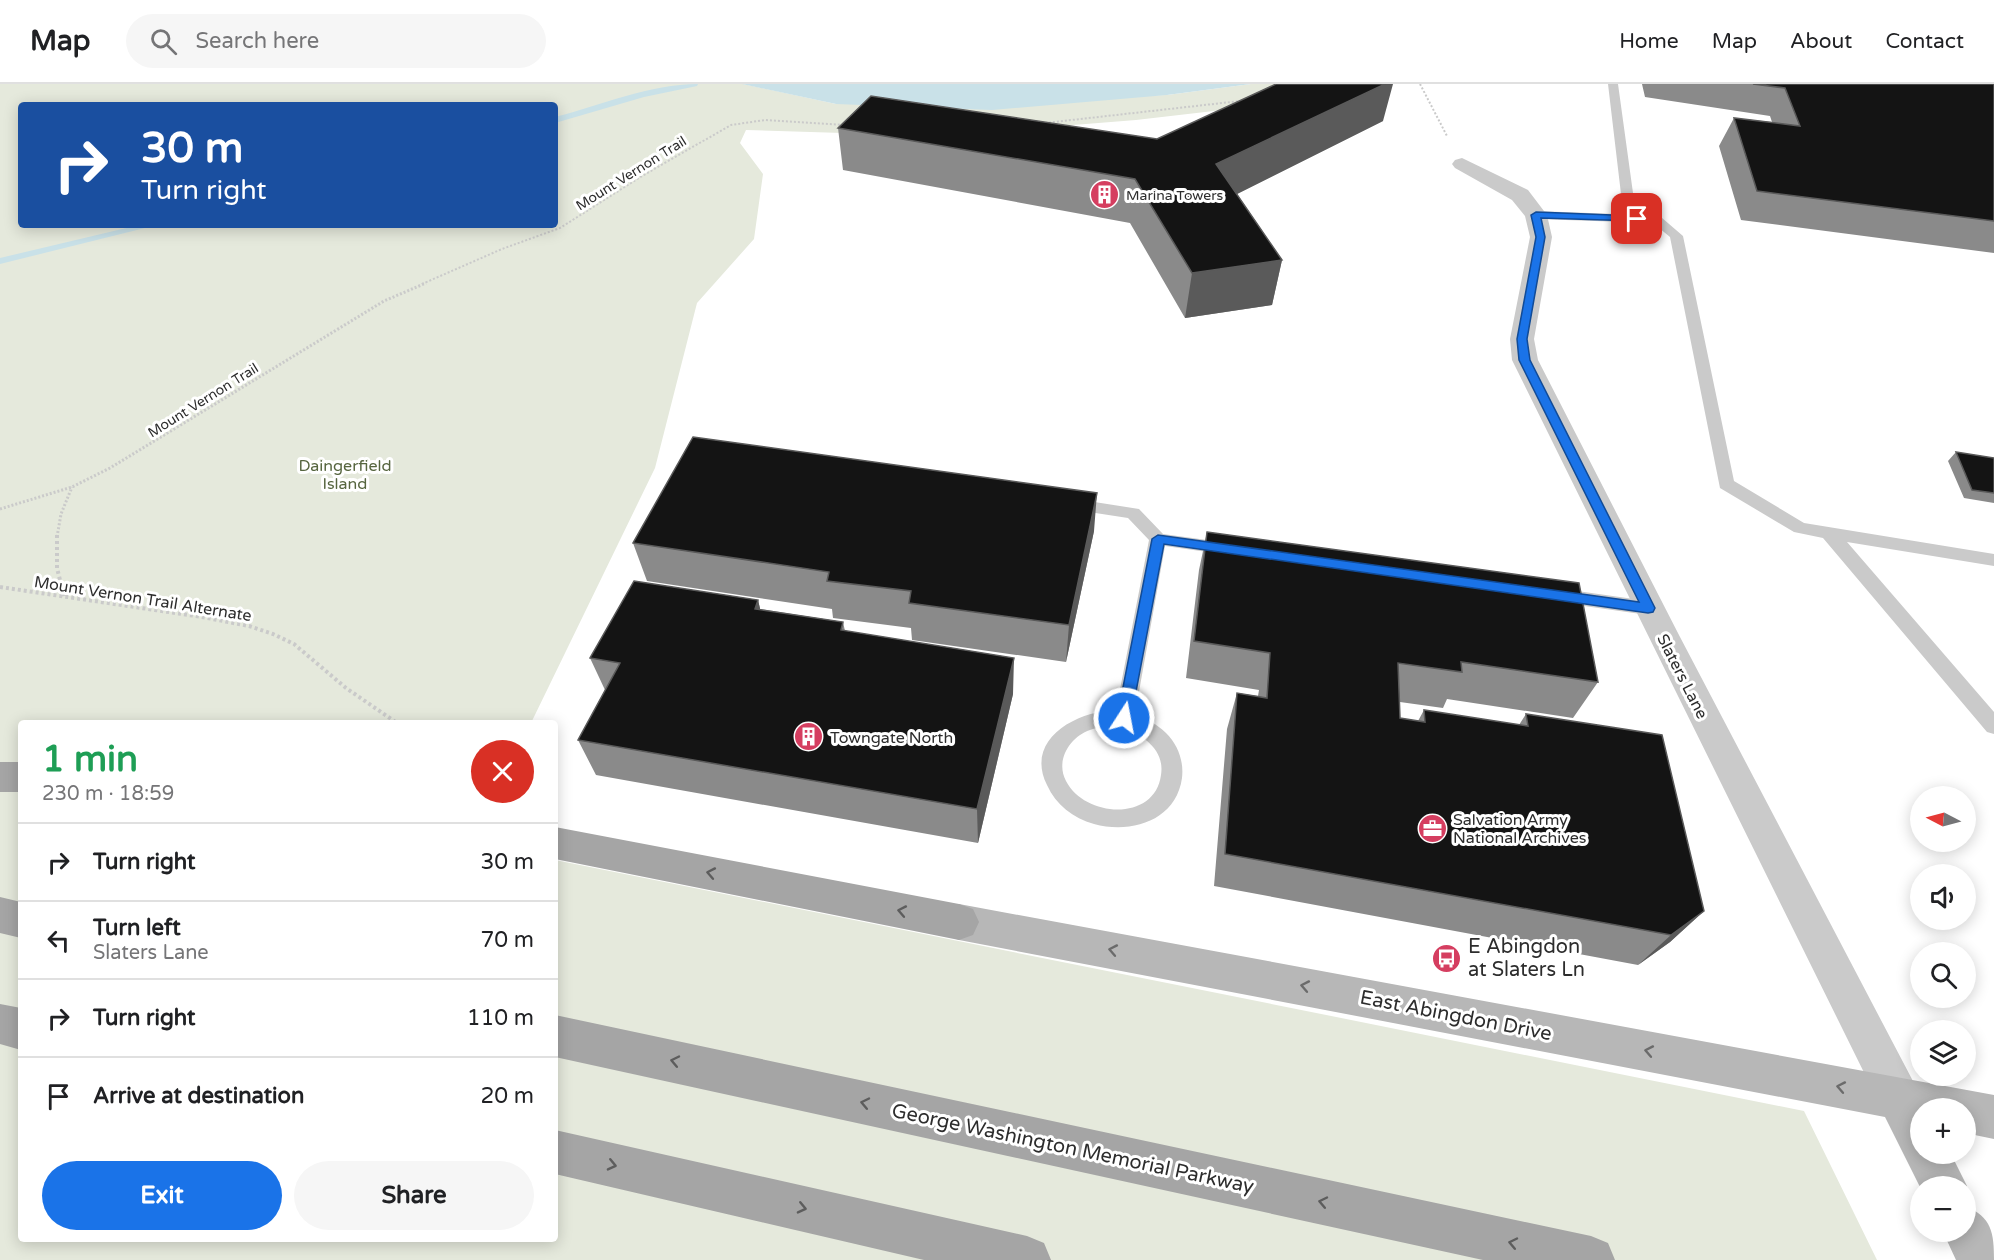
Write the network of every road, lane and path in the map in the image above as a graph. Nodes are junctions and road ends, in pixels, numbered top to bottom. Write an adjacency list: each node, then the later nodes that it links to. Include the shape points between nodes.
1 (1420, 84): 6 (path)
2 (1613, 84): 8 (lane, via 1627,194)
3 (1248, 100): 4 (path)
4 (1039, 123)
5 (849, 125): 9 (path, Mount Vernon Trail, via 765,120 731,125 560,228 384,301 214,407)
6 (1462, 164): 7 (street, via 1520,195)
7 (1536, 215): 8 (lane); 19 (street, Slaters Lane, via 1541,237 1522,339 1525,360)
8 (1657, 219): 12 (lane, via 1676,236 1726,484 1800,528)
9 (72, 488): 11 (path, Mount Vernon Trail); 18 (path, via 58,520 56,574)
10 (1054, 502): 13 (lane, via 1133,513)
11 (0, 509)
12 (1830, 533): 15 (lane); 22 (lane)
13 (1158, 539): 14 (lane); 20 (lane)
14 (1241, 551)
15 (1994, 560)
16 (0, 587): 18 (path, Mount Vernon Trail Alternate)
17 (1536, 592): 19 (lane)
18 (64, 596): 21 (path, Mount Vernon Trail Alternate, via 202,617 273,634 294,644 346,688)
19 (1648, 608): 32 (street, Slaters Lane)
20 (1124, 718): 20 (lane, via 1081,724 1066,734 1051,764 1054,781 1064,797 1079,810 1099,818 1139,817 1167,795 1173,779 1166,747 1154,734)
21 (393, 720)
22 (1994, 726)
23 (0, 777): 24 (main road)
24 (18, 777)
25 (558, 844): 28 (main road, one-way to 25)
26 (0, 915): 27 (main road)
27 (18, 919)
28 (959, 922): 32 (street, East Abingdon Drive, one-way to 28)
29 (0, 1024): 30 (main road)
30 (18, 1028)
31 (558, 1036): 40 (main road, George Washington Memorial Parkway, one-way to 31)
32 (1899, 1098): 33 (street, East Abingdon Drive); 36 (street, Slaters Lane)
33 (1910, 1100)
34 (1976, 1113): 35 (street)
35 (1994, 1117)
36 (1910, 1120)
37 (558, 1153): 39 (main road, one-way to 39)
38 (1971, 1242): 41 (street)
39 (1027, 1260)
40 (1591, 1260)
41 (1980, 1260)

